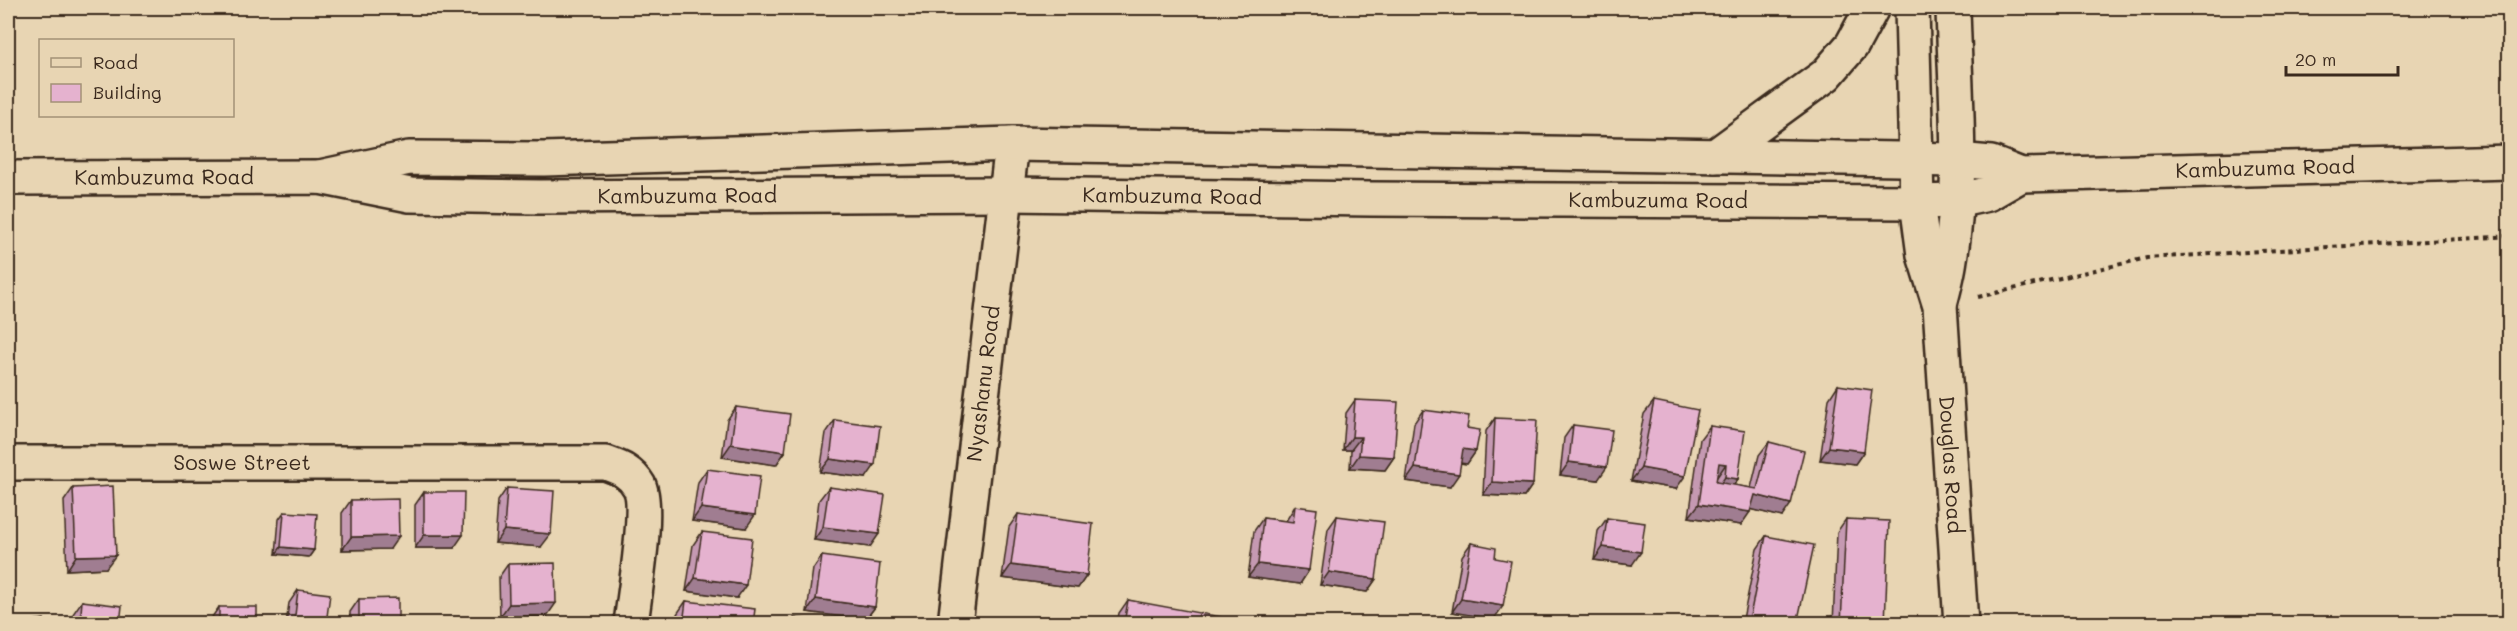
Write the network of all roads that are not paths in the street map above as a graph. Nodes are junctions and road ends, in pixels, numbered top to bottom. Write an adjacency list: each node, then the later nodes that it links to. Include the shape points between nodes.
1 (1872, 8): 5 (main road, via 1852,45 1826,75)
2 (1912, 8): 6 (main road, Douglas Road)
3 (1953, 8): 7 (main road, Douglas Road)
4 (1012, 144): 5 (main road, Kambuzuma Road); 10 (main road, Kambuzuma Road, via 544,159 409,158); 12 (main road, Nyashanu Road)
5 (1715, 156): 6 (main road, Kambuzuma Road)
6 (1916, 159): 7 (main road, Kambuzuma Road); 14 (main road, Douglas Road)
7 (1957, 160): 9 (main road, Kambuzuma Road, via 1990,163); 13 (main road, Douglas Road)
8 (2510, 162): 9 (main road, Kambuzuma Road)
9 (2020, 175): 13 (main road, Kambuzuma Road, via 1988,194)
10 (320, 177): 11 (main road, Kambuzuma Road); 12 (main road, Kambuzuma Road, via 410,195)
11 (8, 178)
12 (1006, 194): 14 (main road, Kambuzuma Road); 18 (main road, Nyashanu Road)
13 (1956, 201): 14 (main road, Kambuzuma Road); 15 (main road, Douglas Road)
14 (1917, 202): 15 (main road, Douglas Road, via 1924,255)
15 (1940, 306): 19 (main road, Douglas Road)
16 (8, 463): 17 (main road, Soswe Street, via 606,464 627,470 640,487 644,509)
17 (631, 624)
18 (955, 624)
19 (1961, 624)

